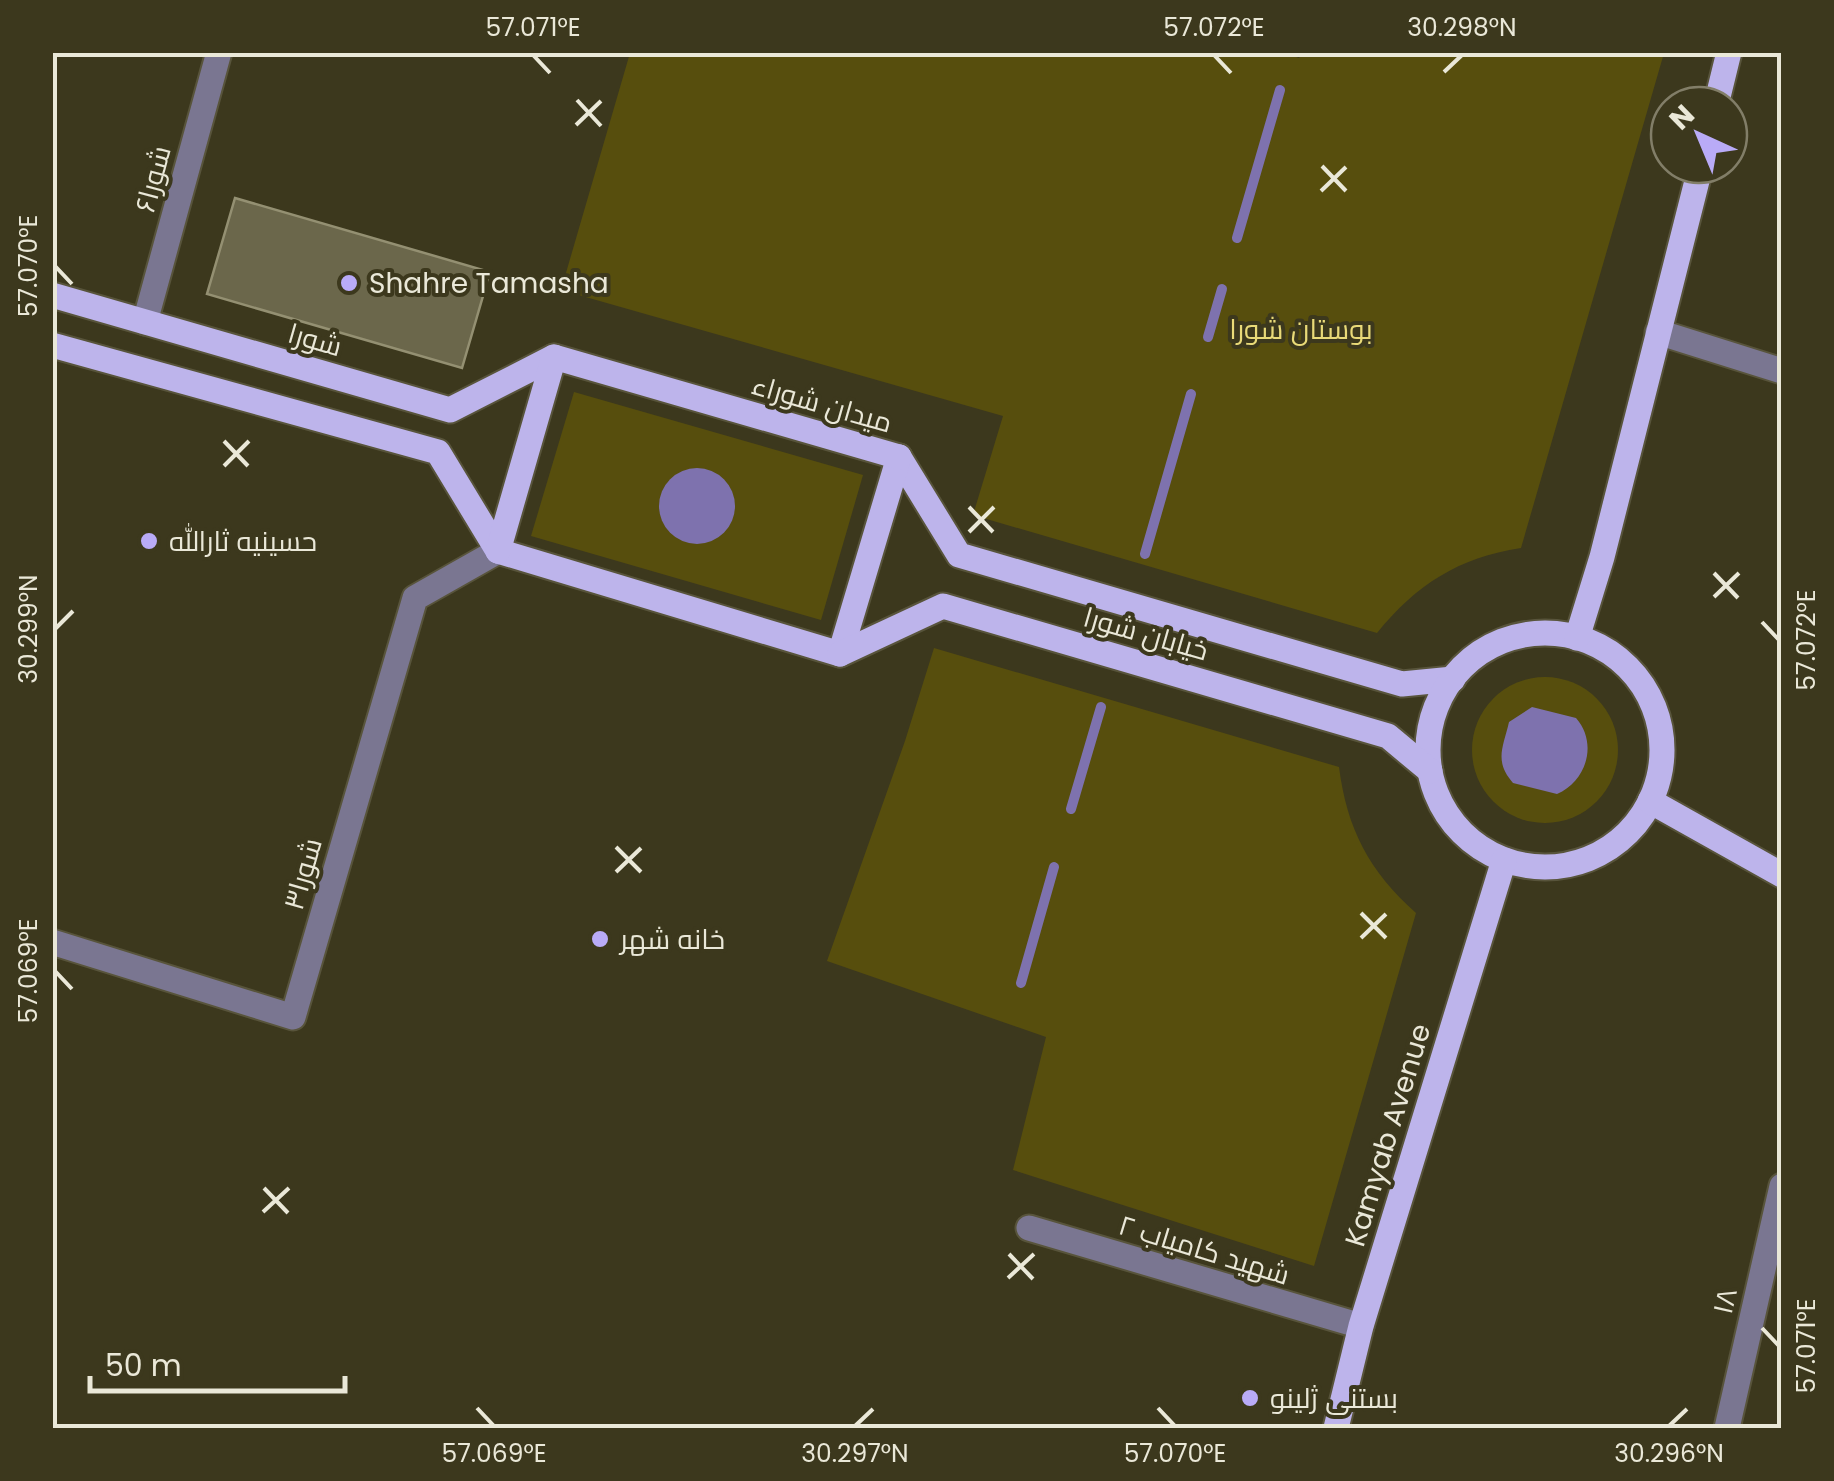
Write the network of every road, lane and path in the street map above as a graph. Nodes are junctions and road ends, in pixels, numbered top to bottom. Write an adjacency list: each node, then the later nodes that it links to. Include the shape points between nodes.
1 (219, 52): 6 (street, شورا۶)
2 (1729, 52): 3 (main road)
3 (1721, 85)
4 (1695, 185): 7 (main road)
5 (52, 295): 6 (main road, شورا)
6 (146, 322): 9 (main road, شورا, via 450,410)
7 (1658, 332): 10 (street); 13 (main road)
8 (52, 345): 12 (main road, via 438,452)
9 (554, 358): 11 (main road, میدان شوراء); 12 (main road)
10 (1782, 370)
11 (898, 457): 14 (main road, میدان شوراء); 15 (main road, خیابان شورا, via 959,555 1402,684)
12 (498, 551): 14 (main road); 20 (street, شورا۳, via 415,598 292,1017)
13 (1577, 638): 15 (main road, via 1509,639); 17 (main road, via 1626,666 1656,713 1661,758)
14 (840, 654): 16 (main road, خیابان شورا, via 943,606 1388,736)
15 (1453, 679): 16 (main road, via 1431,722)
16 (1430, 771): 18 (main road, via 1448,816 1482,850)
17 (1650, 802): 18 (main road, via 1600,854 1540,866); 19 (main road)
18 (1504, 860): 23 (main road, Kamyab Avenue)
19 (1782, 874)
20 (52, 942)
21 (1782, 1186): 25 (street, ۱۸)
22 (1029, 1228): 23 (street, شهید کامیاب ۲)
23 (1361, 1326): 24 (main road, Kamyab Avenue)
24 (1336, 1428)
25 (1727, 1428)

